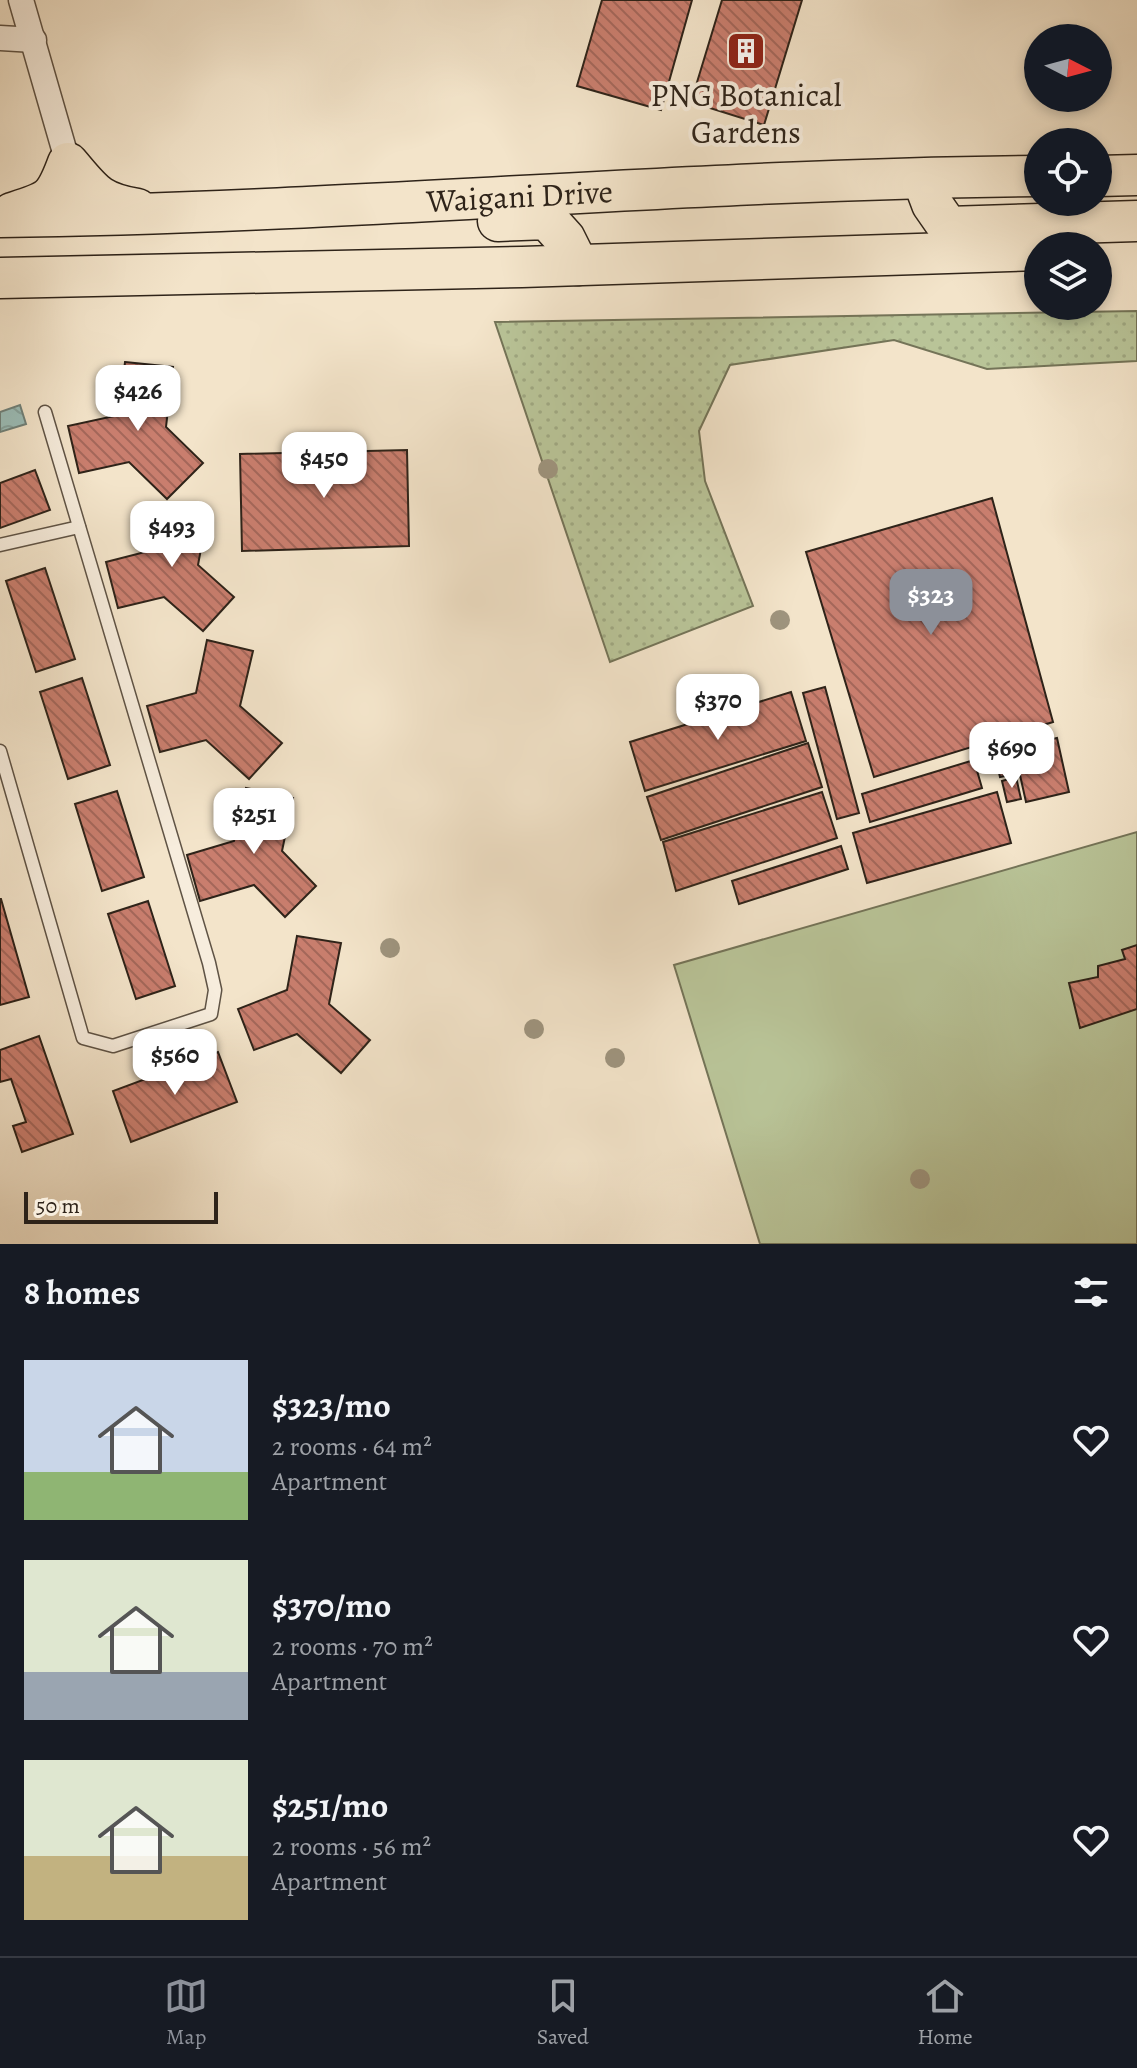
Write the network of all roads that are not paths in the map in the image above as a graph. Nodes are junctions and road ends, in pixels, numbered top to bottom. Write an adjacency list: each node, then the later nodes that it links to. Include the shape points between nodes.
1 (21, 0): 3 (street)
2 (0, 38): 3 (street)
3 (34, 40): 4 (street)
4 (68, 163): 10 (highway, via 96,196 112,205); 11 (highway, via 58,189 45,203)
5 (1137, 175): 7 (highway)
6 (1024, 176): 8 (highway, Waigani Drive)
7 (1112, 176)
8 (923, 180): 9 (highway, Waigani Drive); 12 (highway, via 948,227)
9 (208, 212): 10 (highway, Waigani Drive); 16 (highway, via 250,234 547,219)
10 (166, 214): 11 (highway, Waigani Drive)
11 (0, 217)
12 (1137, 221)
13 (1137, 246): 14 (highway)
14 (1112, 247)
15 (1024, 250): 16 (highway)
16 (578, 265): 17 (highway)
17 (0, 278)
18 (45, 412): 19 (lane)
19 (79, 527): 20 (lane); 21 (lane, via 209,963 215,990 211,1014 113,1046 83,1038)
20 (0, 545)
21 (0, 751)

